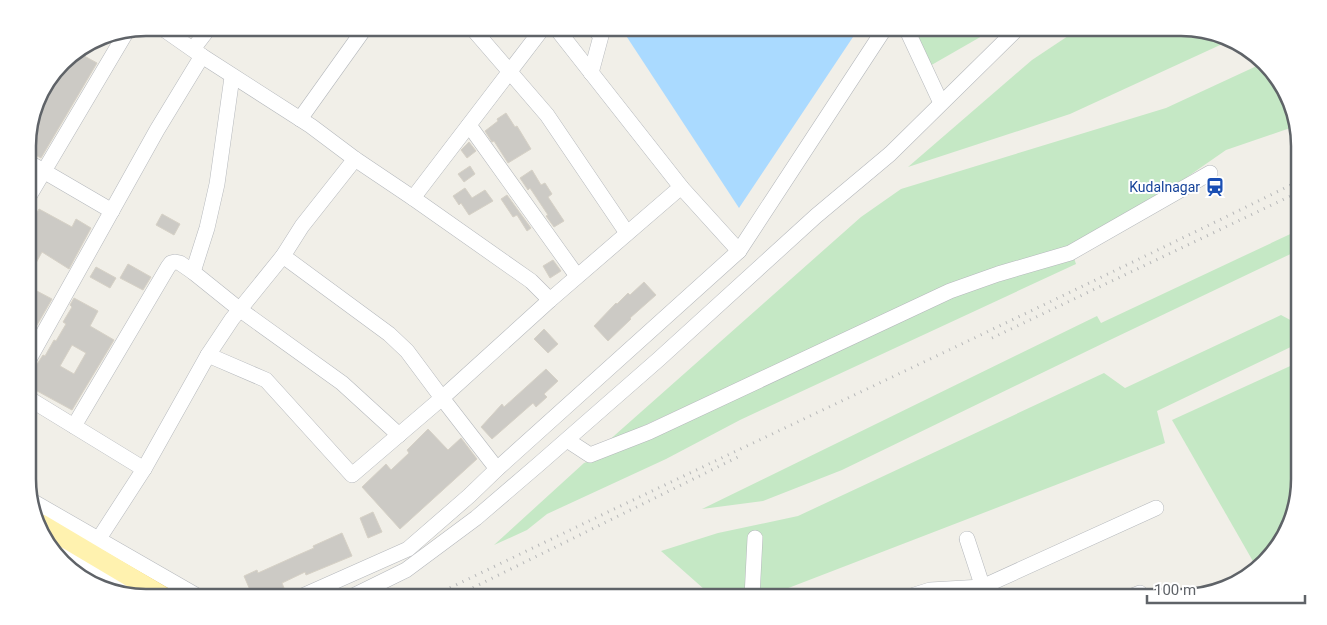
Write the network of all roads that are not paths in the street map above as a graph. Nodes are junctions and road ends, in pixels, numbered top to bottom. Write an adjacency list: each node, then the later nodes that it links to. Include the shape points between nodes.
1 (174, 36): 12 (street)
2 (205, 36): 12 (street)
3 (359, 36): 17 (street)
4 (479, 36): 13 (street)
5 (537, 36): 13 (street)
6 (562, 36): 14 (street)
7 (601, 36): 14 (street)
8 (880, 36): 28 (street)
9 (910, 36): 16 (street)
10 (1010, 36): 16 (street)
11 (123, 39): 21 (street)
12 (197, 52): 15 (street); 26 (street)
13 (510, 72): 18 (street); 27 (street, via 547,115)
14 (591, 73): 24 (street)
15 (232, 77): 17 (street); 30 (street, via 217,184)
16 (941, 103): 40 (street, via 890,154 816,216)
17 (300, 119): 19 (street)
18 (469, 125): 25 (street); 31 (street)
19 (354, 159): 25 (street); 29 (street, via 302,226)
20 (36, 166): 21 (street)
21 (44, 171): 23 (street); 26 (street)
22 (1210, 173): 40 (street, via 1070,253 950,291 650,432 590,456)
23 (36, 184)
24 (682, 188): 27 (street); 28 (street)
25 (413, 198): 32 (street, via 530,281)
26 (112, 210): 34 (street)
27 (627, 232): 31 (street)
28 (739, 251): 42 (street)
29 (284, 256): 33 (street); 36 (street, via 389,334 407,351)
30 (193, 272): 33 (street); 38 (street, via 180,263 171,263)
31 (577, 276): 32 (street)
32 (550, 300): 36 (street)
33 (239, 309): 35 (street); 39 (street, via 342,383)
34 (36, 347)
35 (208, 355): 39 (street, via 266,380 352,475); 41 (street)
36 (442, 398): 39 (street); 42 (street)
37 (36, 403): 38 (street)
38 (74, 426): 41 (street)
39 (399, 435)
40 (567, 440): 52 (street, via 476,518 406,570)
41 (144, 468): 48 (street)
42 (497, 469): 51 (street, via 408,549)
43 (40, 506): 48 (street)
44 (1156, 508): 55 (street)
45 (48, 528): 49 (main road)
46 (755, 538): 53 (street)
47 (966, 539): 54 (street)
48 (98, 540): 50 (street)
49 (149, 589)
50 (183, 589)
51 (320, 589)
52 (369, 589)
53 (752, 589)
54 (983, 589)
55 (990, 589)

